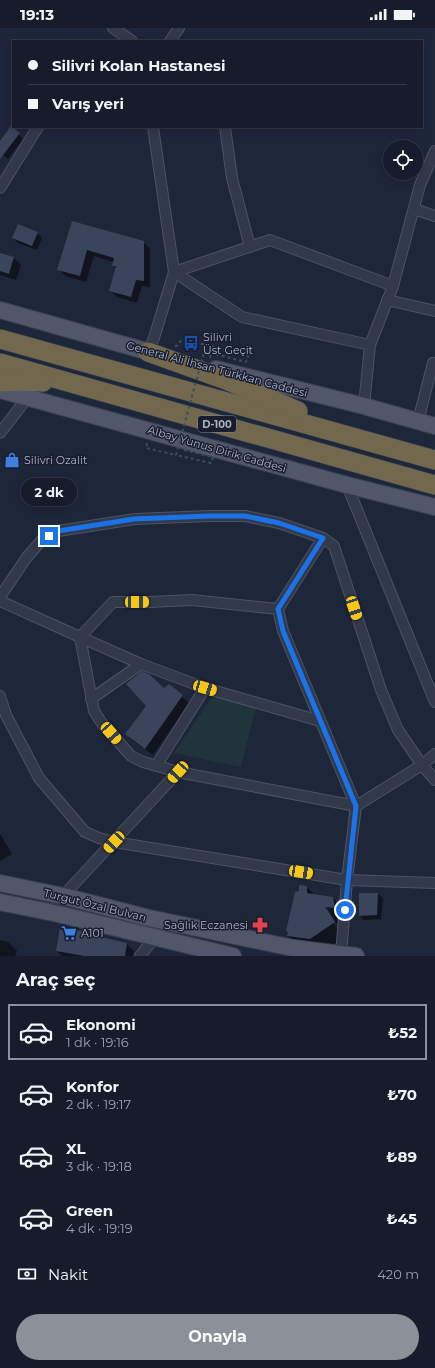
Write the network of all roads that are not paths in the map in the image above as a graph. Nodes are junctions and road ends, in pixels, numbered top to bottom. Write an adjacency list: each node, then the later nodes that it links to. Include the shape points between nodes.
1 (113, 28): 3 (street)
2 (179, 28): 4 (street)
3 (131, 40)
4 (171, 40)
5 (37, 128): 9 (street)
6 (153, 128): 13 (street)
7 (225, 128): 12 (street, via 232,178)
8 (435, 151): 10 (street, via 420,185)
9 (0, 188)
10 (414, 209): 11 (street); 14 (street)
11 (435, 216)
12 (250, 247): 13 (street); 14 (street, via 270,240)
13 (174, 272): 19 (street); 20 (street, via 242,317)
14 (393, 286): 15 (street)
15 (387, 300): 17 (street); 20 (street)
16 (0, 310): 19 (main road, General Ali İhsan Türkkan Caddesi)
17 (435, 311)
18 (0, 338): 31 (highway, D-100)
19 (151, 345): 27 (main road, General Ali İhsan Türkkan Caddesi); 31 (highway)
20 (370, 345): 27 (street)
21 (0, 363): 24 (highway, D-100)
22 (435, 363): 28 (street)
23 (0, 382): 24 (highway)
24 (79, 385): 34 (highway, D-100)
25 (0, 390): 26 (main road, Albay Yunus Dirik Caddesi)
26 (28, 397): 30 (street); 33 (main road, Albay Yunus Dirik Caddesi)
27 (364, 406): 28 (main road, General Ali İhsan Türkkan Caddesi)
28 (418, 421): 29 (main road, General Ali İhsan Türkkan Caddesi)
29 (435, 426)
30 (0, 433)
31 (354, 437): 32 (highway, D-100)
32 (435, 460)
33 (347, 485): 35 (main road, Albay Yunus Dirik Caddesi); 45 (street)
34 (435, 485)
35 (435, 507)
36 (323, 538): 37 (street, via 279,523 245,516 134,519 58,531 41,541 27,557); 39 (street); 48 (street, via 334,546 381,690 398,730)
37 (0, 598)
38 (0, 601): 40 (street)
39 (278, 609): 40 (street, via 192,600 113,602); 46 (street, via 283,631)
40 (80, 637): 41 (street); 44 (street)
41 (141, 664): 42 (street); 44 (street)
42 (205, 688): 46 (street); 49 (street)
43 (0, 696): 53 (street, via 6,715 39,778 86,832)
44 (91, 699): 49 (street, via 94,711 101,722 131,756)
45 (435, 702)
46 (320, 720): 52 (street)
47 (435, 754): 48 (street)
48 (422, 765): 51 (street); 52 (street)
49 (156, 766): 50 (street)
50 (178, 772): 52 (street); 53 (street)
51 (435, 780)
52 (356, 806): 54 (street)
53 (114, 842): 54 (street); 57 (street)
54 (348, 880): 56 (street); 61 (street)
55 (0, 883): 57 (main road, Turgut Özal Bulvarı)
56 (435, 883)
57 (63, 896): 59 (street); 61 (main road, Turgut Özal Bulvarı, via 149,918 293,948)
58 (0, 902): 59 (main road, Turgut Özal Bulvarı)
59 (54, 913): 60 (main road, Turgut Özal Bulvarı)
60 (155, 937): 62 (street); 63 (main road, Turgut Özal Bulvarı)
61 (349, 955)
62 (140, 956)
63 (233, 956)

